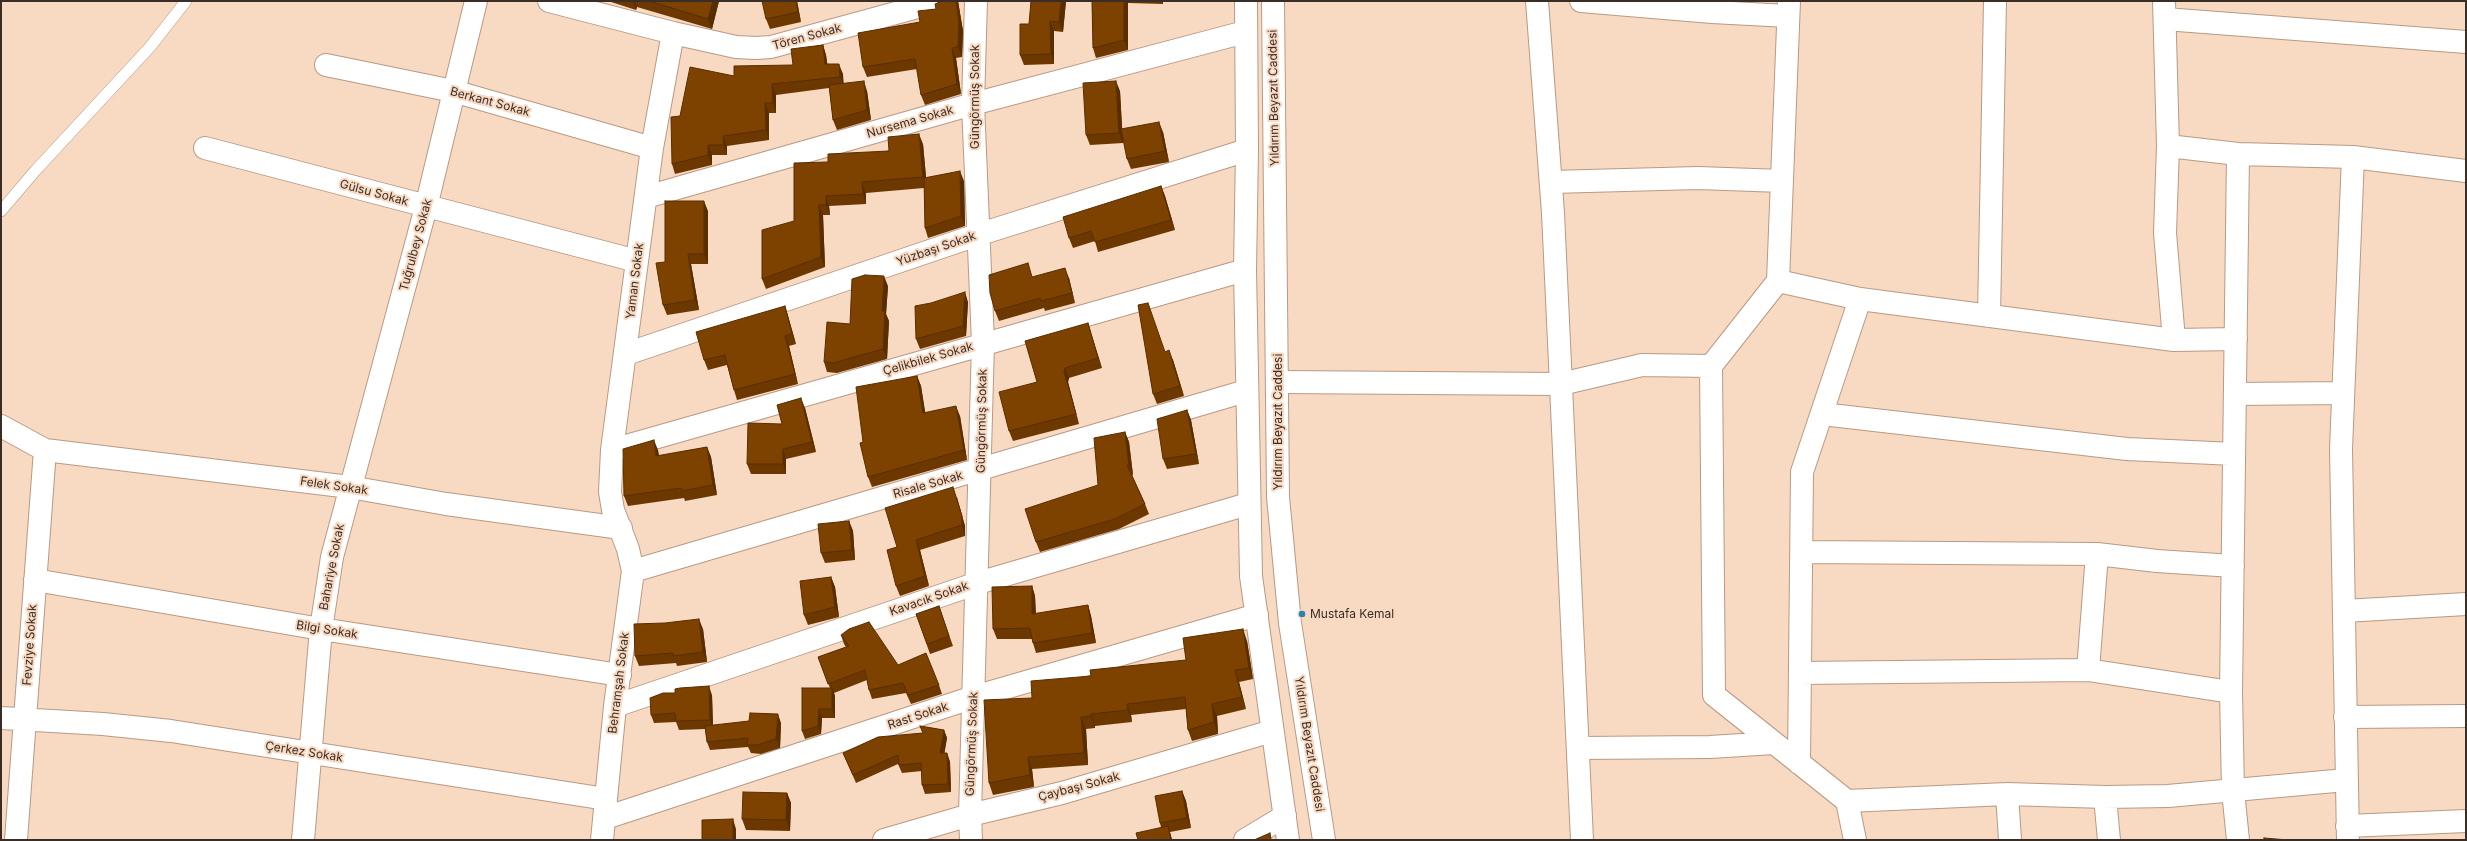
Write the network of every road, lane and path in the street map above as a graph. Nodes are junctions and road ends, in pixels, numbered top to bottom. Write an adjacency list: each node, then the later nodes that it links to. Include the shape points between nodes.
1 (186, 1): 30 (lane, via 150,48 34,171)
2 (476, 1): 17 (street, Tuğrulbey Sokak)
3 (549, 1): 14 (street, Tören Sokak)
4 (940, 1): 14 (street, Tören Sokak, via 771,47 736,47)
5 (976, 1): 18 (street, Güngörmüş Sokak)
6 (1246, 1): 13 (street)
7 (1273, 1): 42 (street, Yıldırım Beyazıt Caddesi)
8 (1537, 1): 27 (street)
9 (1581, 1): 11 (street)
10 (1995, 1): 36 (street)
11 (1789, 8): 26 (street)
12 (2164, 10): 15 (street); 19 (street)
13 (1246, 32): 18 (street, Nursema Sokak); 22 (street)
14 (673, 34): 21 (street, Yaman Sokak)
15 (2466, 42)
16 (326, 65): 17 (street, Berkant Sokak)
17 (453, 91): 21 (street, Berkant Sokak); 29 (street, Tuğrulbey Sokak)
18 (973, 104): 28 (street, Nursema Sokak); 31 (street, Güngörmüş Sokak)
19 (2168, 146): 23 (street); 38 (street, via 2165,233)
20 (205, 148): 29 (street, Gülsu Sokak)
21 (652, 148): 28 (street, Yaman Sokak)
22 (1248, 150): 31 (street, Yüzbaşı Sokak); 33 (street)
23 (2238, 154): 24 (street); 37 (street)
24 (2352, 157): 25 (street); 45 (street)
25 (2466, 171)
26 (1782, 181): 27 (street, via 1698,178); 34 (street)
27 (1550, 182): 43 (street)
28 (646, 198): 32 (street, Yaman Sokak)
29 (426, 207): 32 (street, Gülsu Sokak); 53 (street, Tuğrulbey Sokak)
30 (1, 211)
31 (977, 234): 39 (street, Güngörmüş Sokak); 40 (street, Yüzbaşı Sokak)
32 (637, 261): 40 (street, Yaman Sokak)
33 (1245, 270): 39 (street, Çelikbilek Sokak); 44 (street)
34 (1778, 281): 35 (street); 41 (street)
35 (1860, 299): 36 (street); 47 (street)
36 (1989, 316): 38 (street)
37 (2236, 339): 38 (street); 46 (street)
38 (2174, 340)
39 (983, 343): 50 (street, Çelikbilek Sokak); 52 (street, Güngörmüş Sokak)
40 (626, 354): 50 (street, Yaman Sokak)
41 (1711, 366): 43 (street, via 1642,365); 77 (street, via 1714,695)
42 (1278, 382): 43 (street); 98 (street, Yıldırım Beyazıt Caddesi, via 1278,497 1290,623)
43 (1561, 384): 78 (street)
44 (1246, 391): 52 (street, Risale Sokak); 54 (street)
45 (2343, 393): 46 (street); 63 (street, via 2341,449)
46 (2235, 394): 51 (street)
47 (1822, 414): 51 (street, via 2127,449); 56 (street, via 1802,472)
48 (1, 426): 49 (street)
49 (45, 450): 53 (street, Felek Sokak); 60 (street, Fevziye Sokak)
50 (612, 450): 55 (street, Yaman Sokak, via 610,492 613,510)
51 (2234, 454): 58 (street)
52 (981, 470): 59 (street, Risale Sokak); 61 (street, Güngörmüş Sokak)
53 (350, 487): 55 (street, Felek Sokak, via 446,504); 65 (street, Bahariye Sokak, via 332,557)
54 (1248, 504): 61 (street, Kavacık Sokak); 64 (street, via 1251,576)
55 (621, 528): 59 (street, Behramşah Sokak)
56 (1802, 552): 57 (street); 67 (street)
57 (2097, 554): 58 (street); 66 (street)
58 (2233, 566): 69 (street)
59 (633, 571): 68 (street, Behramşah Sokak)
60 (35, 580): 65 (street, Bilgi Sokak); 75 (street, Fevziye Sokak)
61 (978, 583): 70 (street, Güngörmüş Sokak); 71 (street, Kavacık Sokak)
62 (2466, 604): 63 (street)
63 (2344, 611): 74 (street)
64 (1257, 615): 70 (street, Rast Sokak); 76 (street)
65 (321, 629): 68 (street, Bilgi Sokak); 79 (street, Bahariye Sokak)
66 (2088, 670): 67 (street); 69 (street)
67 (1800, 673): 80 (street)
68 (620, 675): 71 (street, Behramşah Sokak)
69 (2231, 692): 82 (street)
70 (974, 697): 86 (street, Rast Sokak); 87 (street, Güngörmüş Sokak)
71 (615, 706): 86 (street, Behramşah Sokak)
72 (2466, 716): 74 (street)
73 (1, 718): 75 (street, Çerkez Sokak)
74 (2345, 718): 81 (street)
75 (24, 719): 79 (street, Çerkez Sokak, via 171,731); 91 (street, Fevziye Sokak)
76 (1272, 731): 87 (street, Çaybaşı Sokak, via 1062,793); 88 (street)
77 (1774, 742): 78 (street, via 1710,747); 80 (street)
78 (1578, 748): 99 (street)
79 (310, 753): 86 (street, Çerkez Sokak); 92 (street, Bahariye Sokak)
80 (1799, 763): 85 (street)
81 (2346, 780): 82 (street); 90 (street)
82 (2233, 791): 84 (street); 103 (street)
83 (2007, 794): 84 (street); 85 (street); 101 (street)
84 (2105, 797): 102 (street)
85 (1847, 801): 100 (street)
86 (605, 808): 93 (street, Behramşah Sokak)
87 (970, 814): 94 (street, Çaybaşı Sokak); 95 (street, Güngörmüş Sokak)
88 (1285, 816): 96 (street); 97 (street)
89 (2466, 821): 90 (street)
90 (2348, 833)
91 (16, 840)
92 (303, 840)
93 (602, 840)
94 (884, 840)
95 (972, 840)
96 (1244, 840)
97 (1288, 840)
98 (1324, 840)
99 (1582, 840)
100 (1855, 840)
101 (2010, 840)
102 (2109, 840)
103 (2238, 840)

